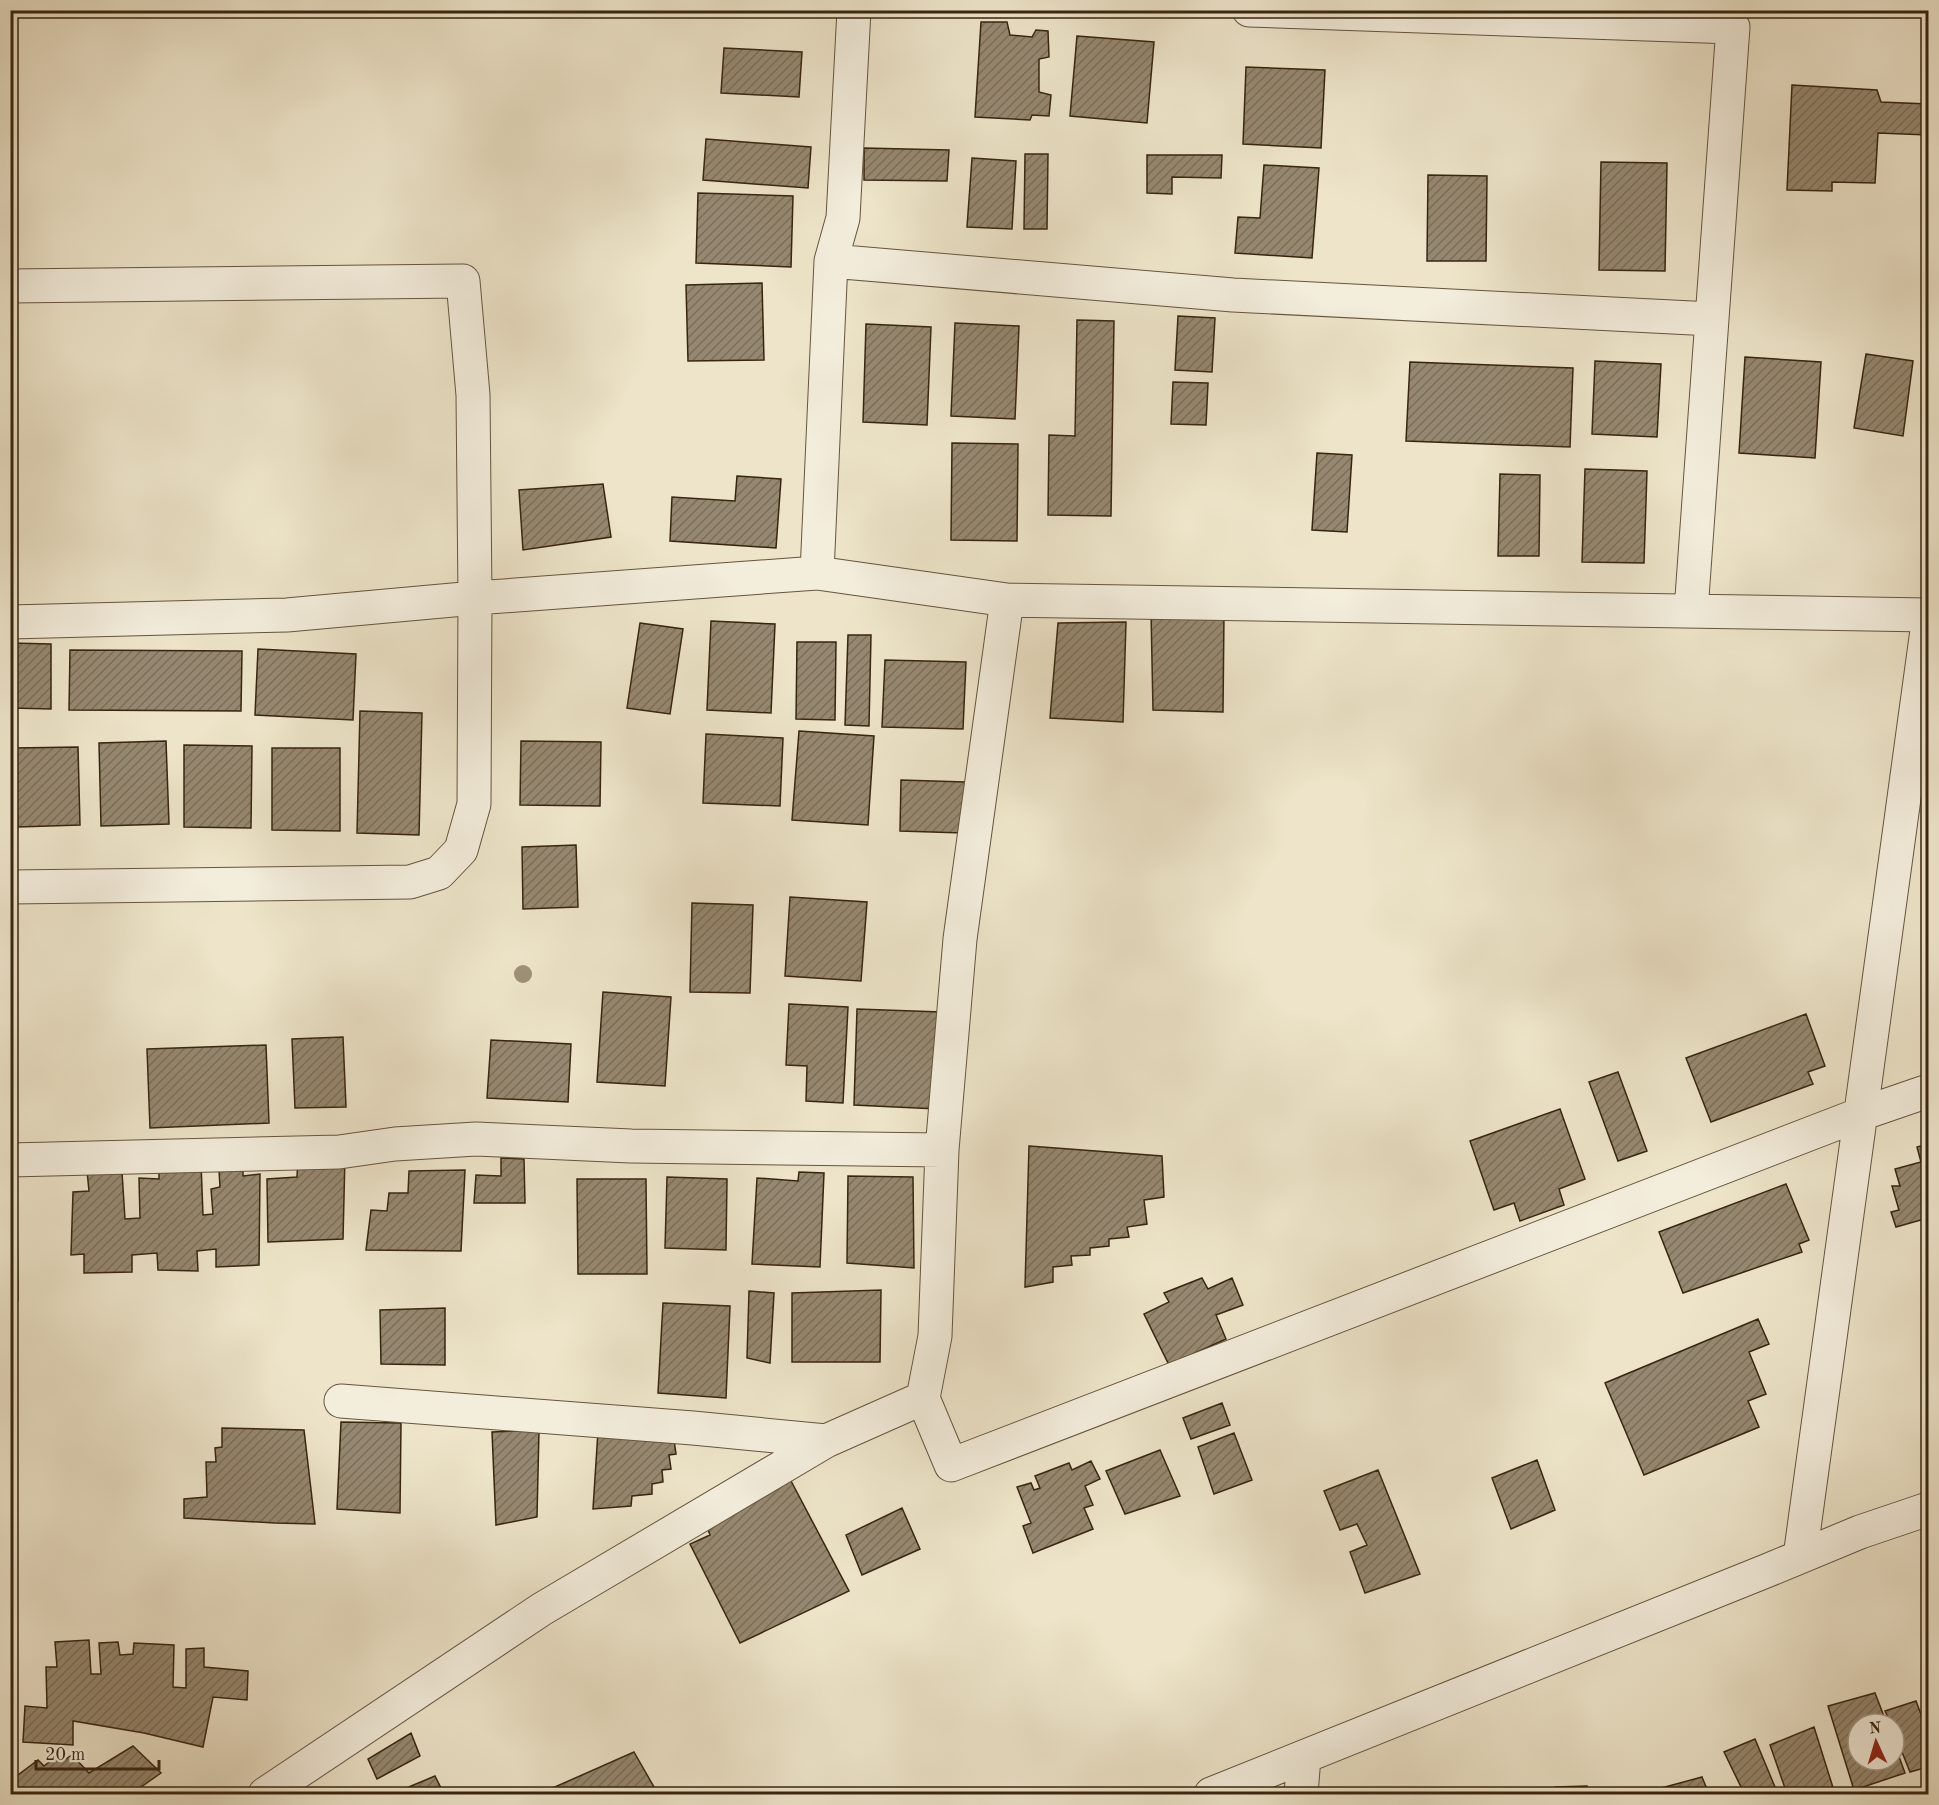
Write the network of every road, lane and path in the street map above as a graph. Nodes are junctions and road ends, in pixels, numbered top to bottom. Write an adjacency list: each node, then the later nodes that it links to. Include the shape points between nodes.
1 (854, 10): 3 (street, via 843,218)
2 (1249, 10): 5 (street, via 1734,27)
3 (831, 261): 5 (street, via 1233,295); 6 (street)
4 (10, 286): 7 (street, via 463,281 473,395)
5 (1713, 319): 9 (street)
6 (817, 573): 7 (street); 8 (street)
7 (475, 598): 11 (street, via 287,615); 13 (street, via 474,804 461,850 439,873 410,882)
8 (1006, 600): 9 (street); 16 (street, via 960,939)
9 (1691, 611): 10 (street)
10 (1929, 615)
11 (10, 622)
12 (1929, 623): 15 (street)
13 (10, 887)
14 (1929, 1091): 15 (street)
15 (1861, 1114): 18 (street, via 951,1465); 22 (street)
16 (942, 1150): 17 (street, via 631,1146 476,1139 339,1152); 18 (street, via 934,1336)
17 (10, 1160)
18 (923, 1398): 20 (street)
19 (341, 1401): 20 (street)
20 (826, 1440): 24 (street, via 542,1609)
21 (1929, 1509): 22 (street)
22 (1800, 1557): 23 (street)
23 (1304, 1757): 25 (street); 26 (street)
24 (265, 1794)
25 (1211, 1794)
26 (1301, 1794)

